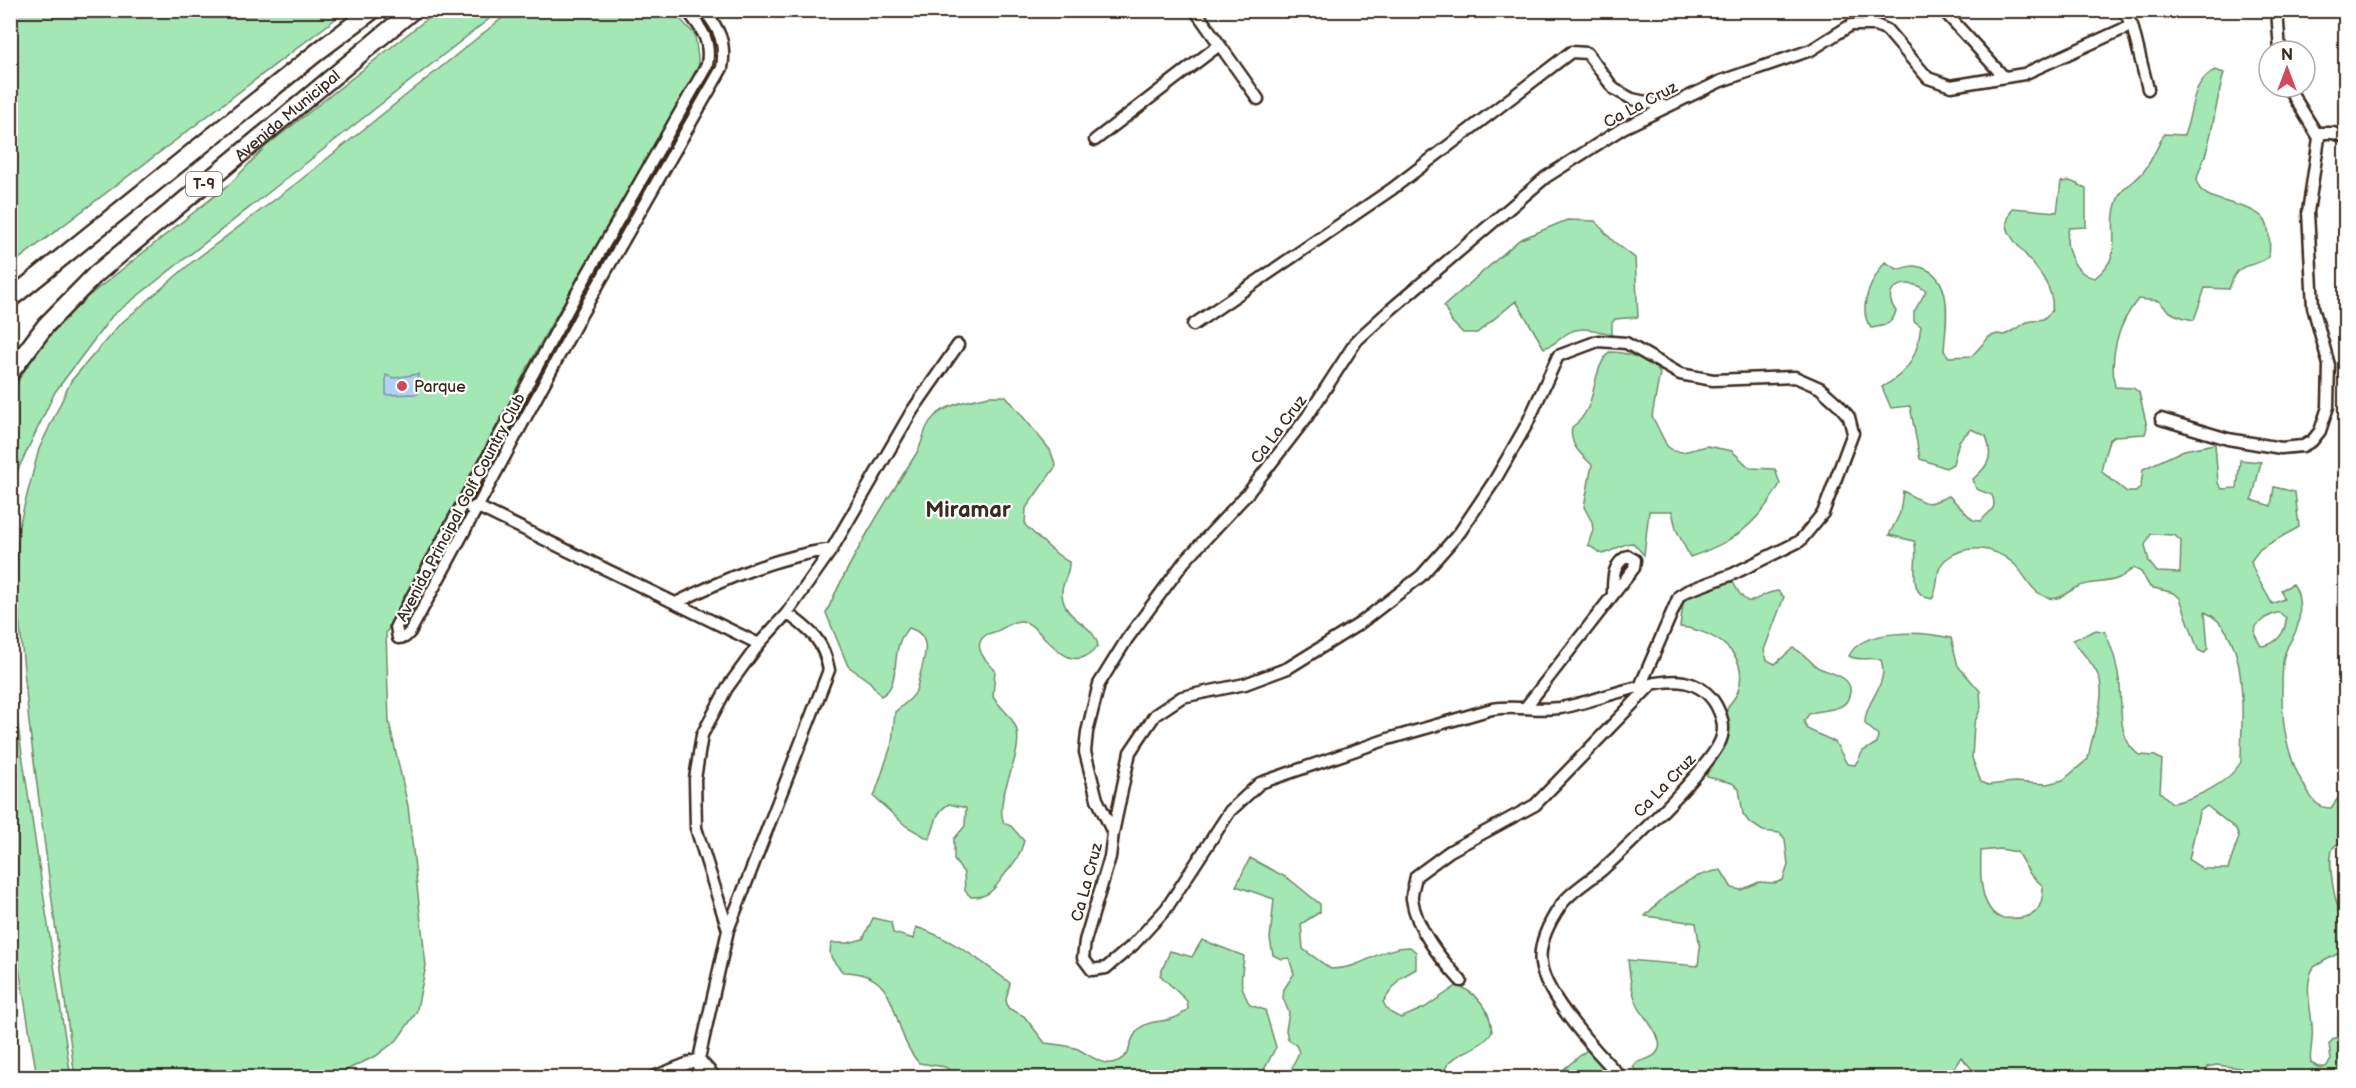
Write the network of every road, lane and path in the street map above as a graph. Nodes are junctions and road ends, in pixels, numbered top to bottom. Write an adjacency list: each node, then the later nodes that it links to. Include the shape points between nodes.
1 (373, 10): 20 (highway, Avenida Municipal / T-9)
2 (413, 10): 22 (highway, Avenida Municipal / T-9, via 95,275)
3 (687, 10): 28 (street, Avenida Principal Golf Country Club, via 705,33 707,65 584,279)
4 (704, 10): 27 (street, Avenida Principal Golf Country Club, via 719,29 725,50 722,68)
5 (1195, 10): 11 (street)
6 (1942, 10): 12 (street)
7 (2123, 10): 9 (street)
8 (2277, 10): 10 (street)
9 (2132, 24): 12 (street, Ca La Cruz, via 2024,74); 13 (street)
10 (2279, 39)
11 (1218, 46): 14 (street); 19 (street)
12 (2004, 78): 16 (street, Ca La Cruz, via 1951,86 1938,83 1928,78 1887,30 1861,22 1811,50 1721,81)
13 (2148, 89)
14 (1258, 99)
15 (2296, 99): 17 (street)
16 (1664, 106): 21 (street, via 1632,99 1614,88 1587,53 1571,52 1392,189); 37 (street, Ca La Cruz, via 1545,177 1357,340 1275,459 1184,562 1099,684 1085,752 1097,799)
17 (2318, 134): 18 (street); 26 (street, via 2308,212 2313,307 2329,365 2328,408 2320,430 2302,446 2282,448 2228,439)
18 (2346, 137)
19 (1095, 140)
20 (10, 299)
21 (1193, 325)
22 (32, 342): 24 (highway, T-9); 25 (highway, Avenida Municipal / T-9)
23 (958, 345): 29 (street, via 912,411)
24 (10, 363)
25 (10, 373)
26 (2161, 419)
27 (476, 506): 28 (street); 28 (street, Avenida Principal Golf Country Club, via 410,632 398,638 396,626); 31 (street)
28 (458, 516)
29 (832, 549): 31 (street, via 803,553 729,576); 32 (street)
30 (1613, 595): 36 (street)
31 (676, 603): 33 (street)
32 (787, 613): 33 (street); 38 (street, via 813,634 825,650 829,670)
33 (759, 644): 38 (street, via 727,688 702,735 694,779 696,828)
34 (1651, 685): 35 (street, Ca La Cruz); 39 (street, via 1535,806 1450,851 1416,876 1411,898 1424,933); 44 (street, Ca La Cruz, via 1683,682 1702,688 1722,718 1716,752 1602,869 1562,903 1546,929 1541,964 1558,999 1590,1046)
35 (1639, 689): 36 (street, Ca La Cruz, via 1559,708); 37 (street, via 1679,596 1800,541 1823,513 1853,433 1849,417 1839,405 1806,380 1713,380 1680,374 1626,343 1598,341 1558,356 1527,424 1495,480 1460,532 1421,576 1359,624 1288,668 1245,684 1182,697 1155,715 1130,752)
36 (1525, 708): 37 (street, Ca La Cruz, via 1492,709 1260,783 1230,811 1159,916 1133,945 1106,968 1092,970 1083,958 1085,941 1107,869)
37 (1113, 833)
38 (728, 930): 40 (street)
39 (1461, 981)
40 (699, 1059): 41 (street); 42 (street); 43 (street)
41 (651, 1077)
42 (698, 1077)
43 (716, 1077)
44 (1622, 1077)

